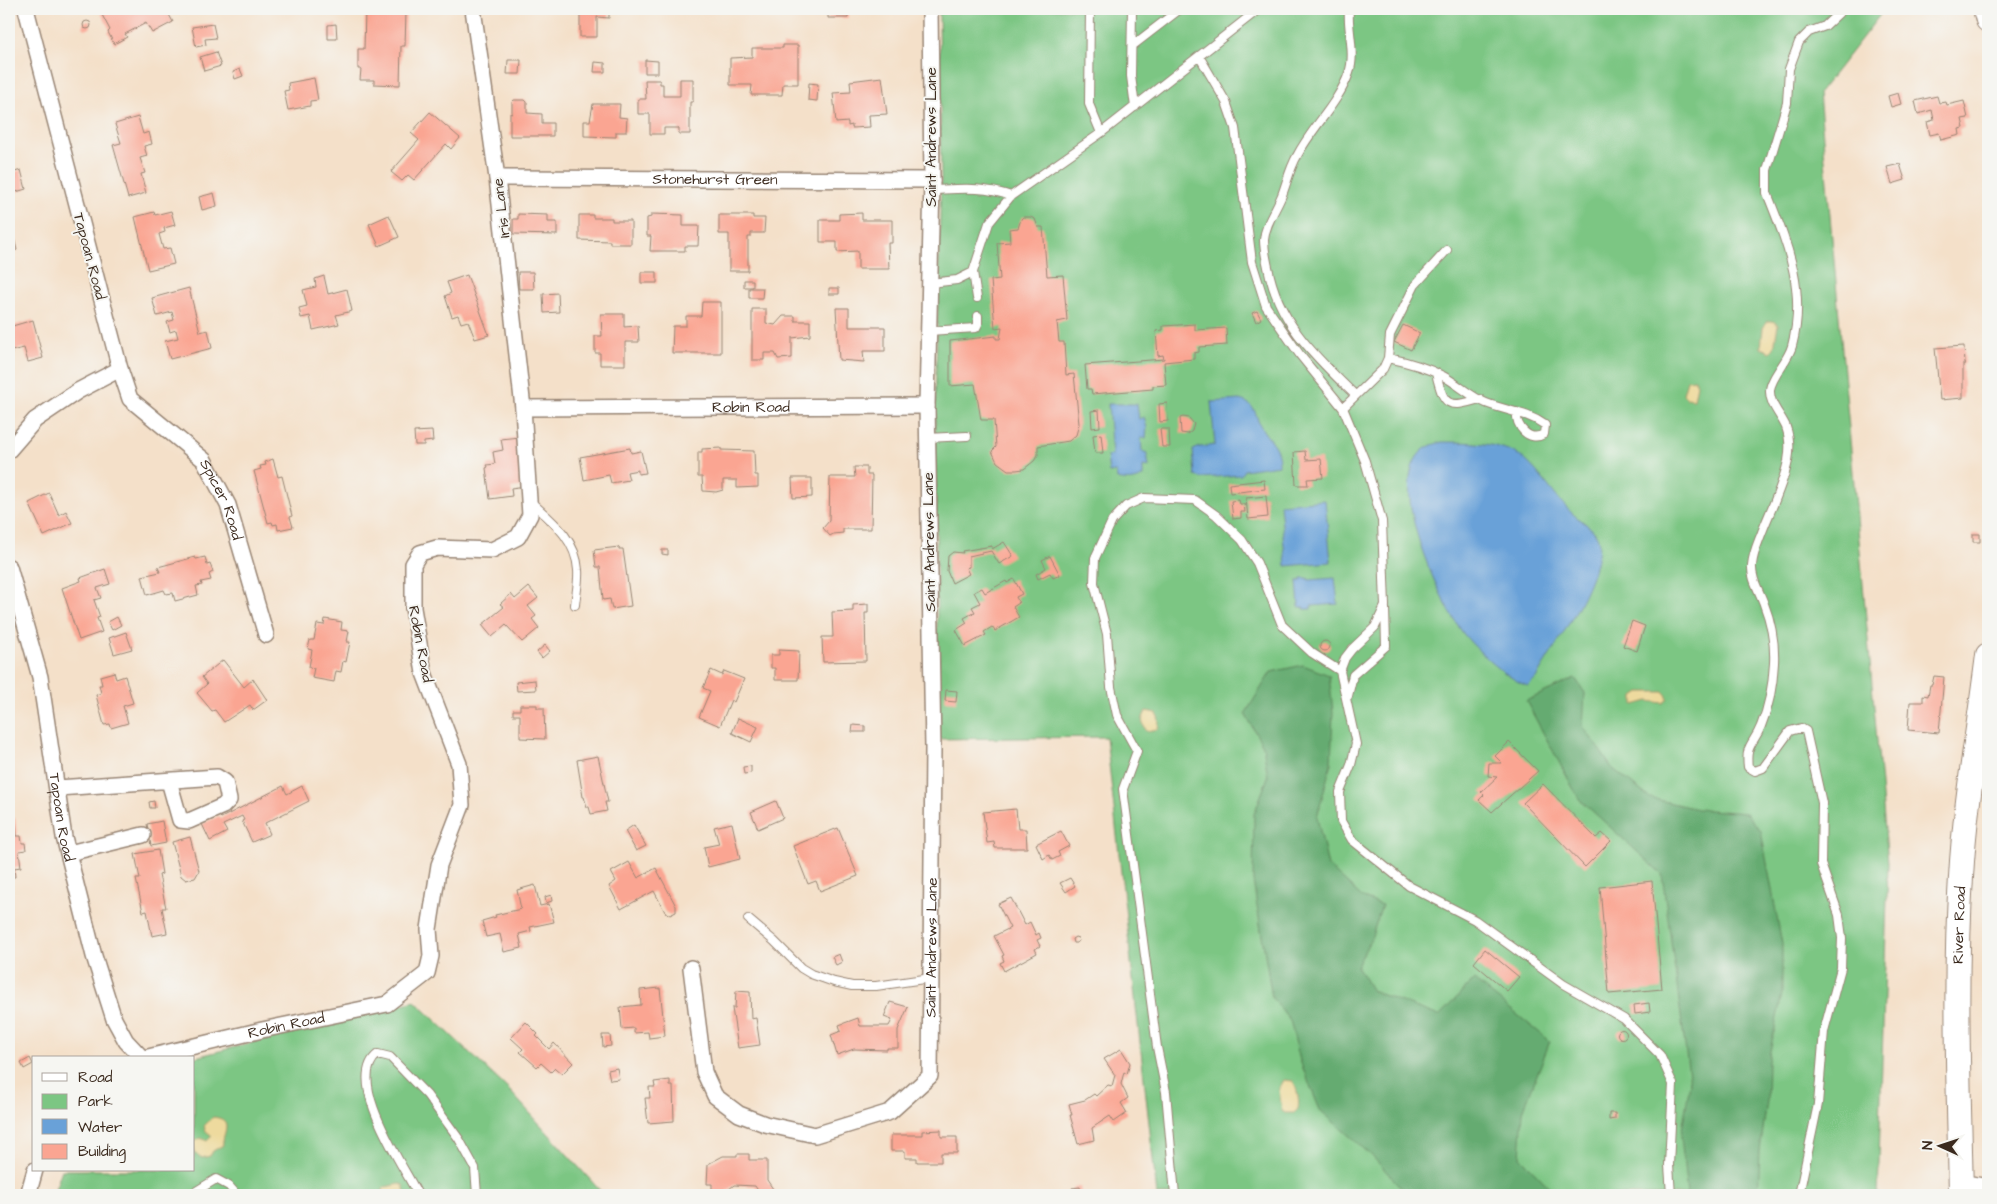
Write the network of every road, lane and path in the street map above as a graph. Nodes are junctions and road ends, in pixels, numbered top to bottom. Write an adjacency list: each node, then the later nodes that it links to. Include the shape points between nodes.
1 (26, 9): 26 (street, Tapoan Road)
2 (473, 9): 16 (street, Iris Lane)
3 (930, 9): 17 (street, Saint Andrews Lane)
4 (1090, 9): 15 (lane, via 1089,104)
5 (1132, 9): 12 (lane)
6 (1180, 9): 12 (lane)
7 (1259, 9): 13 (lane)
8 (1349, 9): 28 (lane, via 1350,71 1339,95 1296,157 1264,240 1271,282 1294,331)
9 (1843, 9): 64 (lane, via 1825,26 1809,32 1799,42 1789,69 1787,103 1766,180 1767,193 1794,268 1797,288 1791,352 1770,390 1790,444 1785,469 1753,556 1753,578 1773,633 1774,663 1769,699 1761,727 1751,742 1748,767 1755,771 1764,768 1790,731 1801,728 1806,731 1822,803 1821,864 1839,915 1842,938 1841,968 1824,1031 1818,1104)
10 (1985, 9): 11 (main road)
11 (1988, 20)
12 (1132, 46): 14 (lane)
13 (1199, 56): 14 (lane); 32 (lane, via 1226,102 1236,128 1252,262 1266,306)
14 (1135, 107): 15 (lane)
15 (1101, 133): 18 (lane)
16 (498, 178): 17 (street, Stonehurst Green); 31 (street, Iris Lane)
17 (932, 185): 18 (lane, via 994,189); 21 (street, Saint Andrews Lane)
18 (1011, 196): 20 (lane, via 989,223)
19 (1447, 250): 25 (lane, via 1415,285 1390,335)
20 (973, 272): 21 (lane, via 957,280); 22 (lane)
21 (930, 283): 24 (street, Saint Andrews Lane)
22 (977, 298)
23 (978, 316): 24 (lane, via 976,328)
24 (929, 331): 30 (street, Saint Andrews Lane)
25 (1388, 358): 27 (lane, via 1414,363); 28 (lane, via 1383,369)
26 (120, 369): 36 (street, via 78,391 35,420); 41 (street, Spicer Road, via 130,399 204,460 228,505)
27 (1436, 373): 29 (lane); 29 (lane, via 1446,401 1460,405)
28 (1355, 396): 32 (lane)
29 (1480, 400): 33 (lane)
30 (927, 406): 31 (street, Robin Road); 35 (street, Saint Andrews Lane)
31 (523, 408): 37 (street, Robin Road)
32 (1343, 408): 40 (lane, via 1365,461 1382,521)
33 (1517, 412)
34 (967, 436): 35 (lane)
35 (928, 438): 51 (street, Saint Andrews Lane, via 933,748)
36 (9, 450)
37 (530, 500): 39 (lane, via 562,530 574,550 578,570); 53 (street, Robin Road, via 530,514 518,538 492,550 437,548 420,553 413,564 412,608 424,673 458,764 462,805 438,865 427,973 387,1004)
38 (9, 567): 46 (street, Tapoan Road, via 40,678)
39 (575, 605)
40 (1385, 606): 43 (lane, via 1375,627 1352,649); 44 (lane, via 1386,646 1353,675 1348,689)
41 (266, 635)
42 (1988, 656): 56 (main road, River Road, via 1961,875 1958,952)
43 (1340, 671): 44 (lane); 62 (lane, via 1312,653 1282,625 1257,564 1242,540 1195,500 1144,498 1126,506 1112,521 1096,558 1094,583 1107,634 1111,688 1117,715 1137,751 1123,789 1166,1092)
44 (1348, 705): 63 (lane, via 1356,744 1340,792 1341,821 1352,840 1409,886 1475,920 1563,984 1624,1019 1660,1055 1673,1084 1669,1165)
45 (169, 781): 46 (street)
46 (58, 788): 48 (street, Tapoan Road)
47 (142, 835): 48 (street)
48 (69, 852): 52 (street, Tapoan Road, via 94,956 114,1019 126,1041)
49 (748, 919): 51 (lane, via 802,968 834,982 876,986)
50 (691, 968): 51 (street, Saint Andrews Lane, via 704,1072 715,1096 739,1114 765,1124 815,1135 890,1112 930,1076)
51 (931, 978)
52 (141, 1056)
53 (152, 1056)
54 (34, 1172): 57 (street)
55 (1988, 1187): 56 (street)
56 (1960, 1189)
57 (28, 1195)
58 (190, 1195): 59 (lane, via 216,1179)
59 (237, 1195)
60 (418, 1195): 61 (lane, via 385,1137 374,1110 368,1087 369,1069 378,1054 390,1057 427,1095 459,1139 475,1168)
61 (477, 1195)
62 (1175, 1195)
63 (1671, 1195)
64 (1799, 1195)

